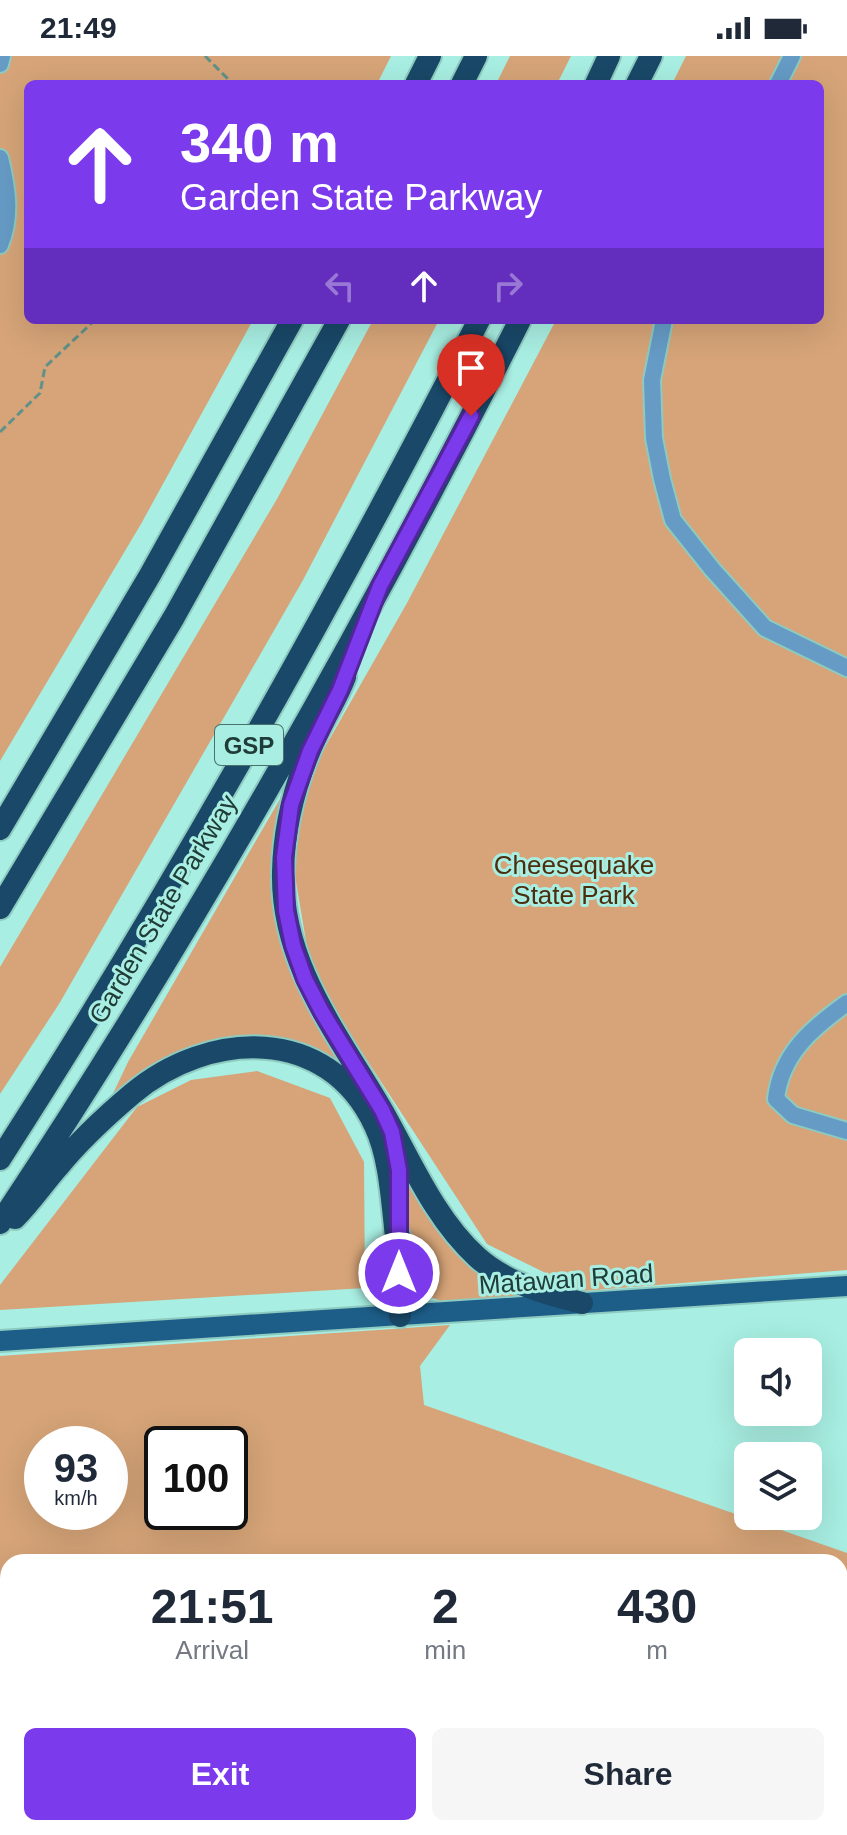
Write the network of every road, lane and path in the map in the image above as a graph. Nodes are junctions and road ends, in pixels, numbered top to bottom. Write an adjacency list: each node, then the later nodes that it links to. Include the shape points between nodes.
1 (2, 56): 8 (street)
2 (205, 56): 9 (path)
3 (430, 56): 10 (highway)
4 (476, 56): 11 (highway)
5 (609, 56): 12 (highway)
6 (651, 56): 13 (highway)
7 (792, 56): 14 (street)
8 (0, 64)
9 (229, 80)
10 (418, 80)
11 (464, 80)
12 (598, 80)
13 (639, 80)
14 (780, 80)
15 (0, 158): 16 (street, via 8,195)
16 (0, 245)
17 (91, 324): 23 (path, via 45,367 40,393)
18 (290, 324): 26 (highway)
19 (337, 324): 27 (highway, via 187,593)
20 (477, 324): 31 (highway, Garden State Parkway / GSP, via 225,787)
21 (518, 324): 24 (highway, Garden State Parkway / GSP)
22 (663, 324): 25 (street, via 652,380 654,438 673,520 765,628)
23 (0, 432)
24 (380, 586): 30 (highway, via 297,786 283,874 289,928 305,979); 32 (highway, Garden State Parkway / GSP, via 159,973)
25 (847, 668)
26 (0, 829)
27 (0, 908)
28 (847, 1003): 29 (street, via 788,1057 776,1099 793,1115)
29 (847, 1131)
30 (392, 1132): 34 (highway, via 399,1170); 36 (highway, via 443,1217 477,1257 521,1284)
31 (0, 1159)
32 (0, 1223)
33 (0, 1233): 34 (highway, via 132,1093 192,1058 251,1046 283,1050 315,1063 369,1113 385,1156)
34 (398, 1252): 37 (highway)
35 (847, 1286): 36 (main road, Matawan Road)
36 (582, 1303): 37 (main road, Matawan Road)
37 (400, 1316): 38 (main road, Matawan Road)
38 (0, 1341)

